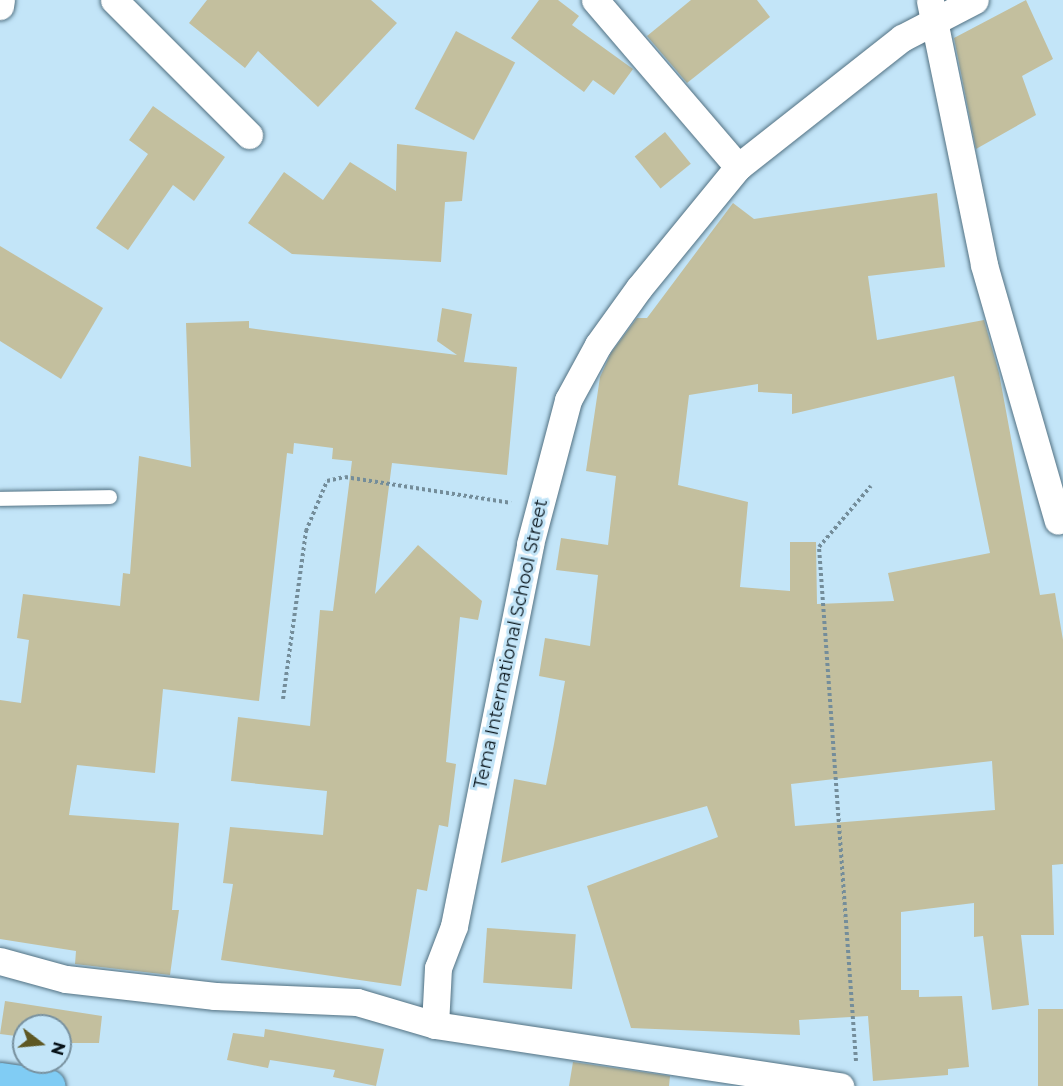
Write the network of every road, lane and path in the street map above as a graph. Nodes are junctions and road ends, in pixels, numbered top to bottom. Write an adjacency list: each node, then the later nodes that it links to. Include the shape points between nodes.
1 (1, 0): 5 (street)
2 (114, 0): 7 (street)
3 (595, 0): 8 (street)
4 (975, 0): 6 (street, Tema International School Street)
5 (0, 6)
6 (932, 9): 8 (street, Tema International School Street); 13 (street, via 984,265)
7 (249, 135)
8 (738, 167): 12 (street, Tema International School Street, via 598,345 568,400)
9 (870, 486): 18 (path, via 819,546)
10 (110, 497): 11 (lane)
11 (0, 499)
12 (539, 507): 14 (path, via 345,477 327,481 306,531); 16 (street, Tema International School Street, via 454,926 438,968)
13 (1058, 520)
14 (284, 699)
15 (0, 961): 16 (street, via 66,979 215,996 357,1002)
16 (435, 1025): 18 (street)
17 (0, 1079): 19 (highway)
18 (848, 1080)
19 (49, 1086)

